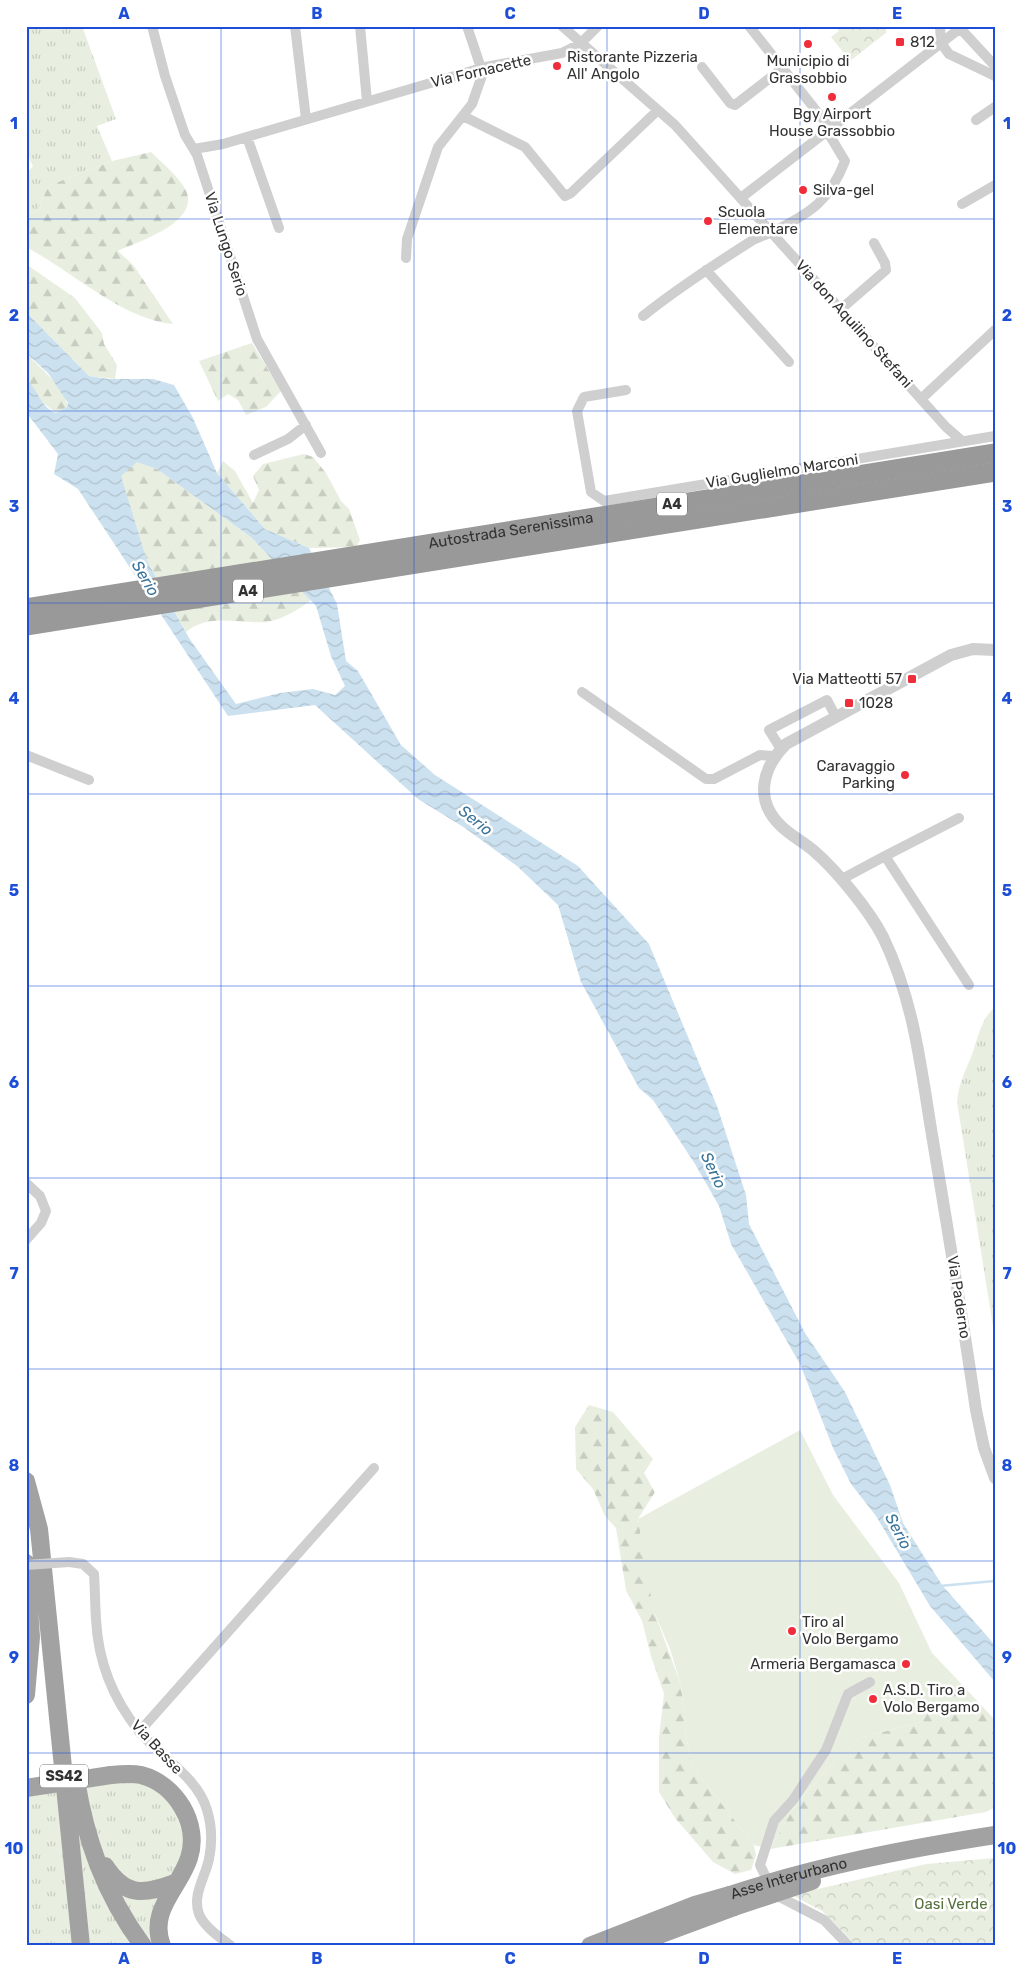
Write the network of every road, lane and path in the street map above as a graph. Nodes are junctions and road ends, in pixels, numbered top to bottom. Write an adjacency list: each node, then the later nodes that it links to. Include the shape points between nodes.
1 (152, 26): 25 (street, Via Lungo Serio, via 185,136)
2 (295, 26): 21 (street)
3 (360, 26): 17 (street)
4 (466, 26): 13 (street)
5 (562, 26): 10 (street)
6 (598, 26): 10 (street, Via Fornacette)
7 (749, 26): 15 (street)
8 (940, 26): 11 (street)
9 (960, 27): 11 (street); 12 (street)
10 (580, 44): 13 (street, Via Fornacette, via 562,54); 19 (street)
11 (941, 44): 16 (street, via 949,54); 23 (street)
12 (995, 66)
13 (483, 67): 17 (street, Via Fornacette); 20 (street, via 472,104)
14 (702, 67): 15 (street, via 735,105)
15 (783, 68): 23 (street)
16 (995, 76)
17 (367, 101): 21 (street, Via Fornacette)
18 (995, 107): 22 (street)
19 (658, 110): 20 (street, via 565,196 525,148); 27 (street)
20 (463, 116): 32 (street, via 438,147 407,239)
21 (306, 119): 24 (street, Via Fornacette)
22 (976, 120)
23 (829, 129): 27 (street); 30 (street, via 845,161 839,178 831,192 811,210)
24 (247, 137): 25 (street, Via Fornacette); 29 (street)
25 (194, 148): 40 (street, Via Lungo Serio, via 257,339)
26 (995, 185): 28 (street)
27 (742, 197): 30 (street, Via don Aquilino Stefani)
28 (962, 204)
29 (279, 228)
30 (773, 232): 33 (street, via 758,237); 34 (street, Via don Aquilino Stefani)
31 (874, 243): 34 (street, via 886,270)
32 (406, 258)
33 (706, 270): 35 (street); 37 (street)
34 (841, 309): 39 (street, Via don Aquilino Stefani)
35 (643, 316)
36 (995, 330): 39 (street)
37 (789, 362)
38 (626, 390): 44 (street, Via Guglielmo Marconi, via 584,397 577,411 591,492 604,501)
39 (921, 399): 41 (street, Via don Aquilino Stefani)
40 (306, 425): 45 (street, Via Lungo Serio); 47 (street, via 288,439)
41 (946, 427): 43 (street, Via don Aquilino Stefani); 44 (street, Via don Aquilino Stefani)
42 (995, 436): 43 (street, Via Guglielmo Marconi)
43 (962, 441): 44 (street, Via Guglielmo Marconi)
44 (951, 443)
45 (320, 453)
46 (995, 453): 49 (highway, Autostrada Serenissima / A4)
47 (254, 455)
48 (995, 472): 50 (highway, Autostrada Serenissima / A4)
49 (26, 608)
50 (26, 626)
51 (995, 650): 53 (street, via 973,649 951,655)
52 (582, 692): 54 (street, via 706,779 714,780 760,755)
53 (836, 717): 54 (street, via 797,737); 54 (street, via 827,700 769,730)
54 (777, 752): 59 (street, Via Paderno, via 769,764 764,787 771,814)
55 (26, 756): 56 (street)
56 (89, 780)
57 (959, 818): 58 (street)
58 (885, 856): 59 (street); 60 (street)
59 (842, 879): 66 (street, Via Paderno, via 882,935 911,1011 976,1410 984,1448)
60 (969, 985)
61 (26, 1183): 63 (street, via 44,1203 45,1218)
62 (26, 1224): 63 (street)
63 (36, 1231): 64 (street)
64 (26, 1240)
65 (374, 1468): 72 (street)
66 (995, 1478)
67 (26, 1481): 69 (highway, SS42, via 39,1529)
68 (26, 1564): 71 (highway, via 30,1637); 72 (street, Via Basse, bridge, via 69,1562 90,1568 94,1574 96,1621 103,1665 119,1704)
69 (47, 1607): 74 (highway, via 61,1668); 79 (highway, SS42)
70 (870, 1682): 85 (street, via 848,1694 826,1750 793,1800 774,1821 760,1866 774,1894 824,1920)
71 (26, 1695)
72 (139, 1732): 82 (street, Via Basse, via 193,1785 207,1809 211,1834 208,1860 197,1895 199,1915)
73 (26, 1788): 77 (highway, bridge, via 111,1775 151,1778 174,1795 190,1824 192,1842 189,1858)
74 (78, 1791): 77 (highway, via 99,1853 112,1878 128,1889 147,1893); 80 (highway, via 86,1833 107,1885)
75 (995, 1836): 78 (highway, Asse Interurbano, bridge, via 899,1850 784,1877)
76 (995, 1848): 78 (highway, Asse Interurbano, bridge, via 867,1867)
77 (175, 1883): 81 (highway, via 160,1914 158,1929)
78 (732, 1901): 83 (highway, Asse Interurbano, via 696,1905); 84 (highway, Asse Interurbano)
79 (81, 1946)
80 (143, 1946)
81 (162, 1946)
82 (231, 1946)
83 (590, 1946)
84 (629, 1946)
85 (849, 1946)

